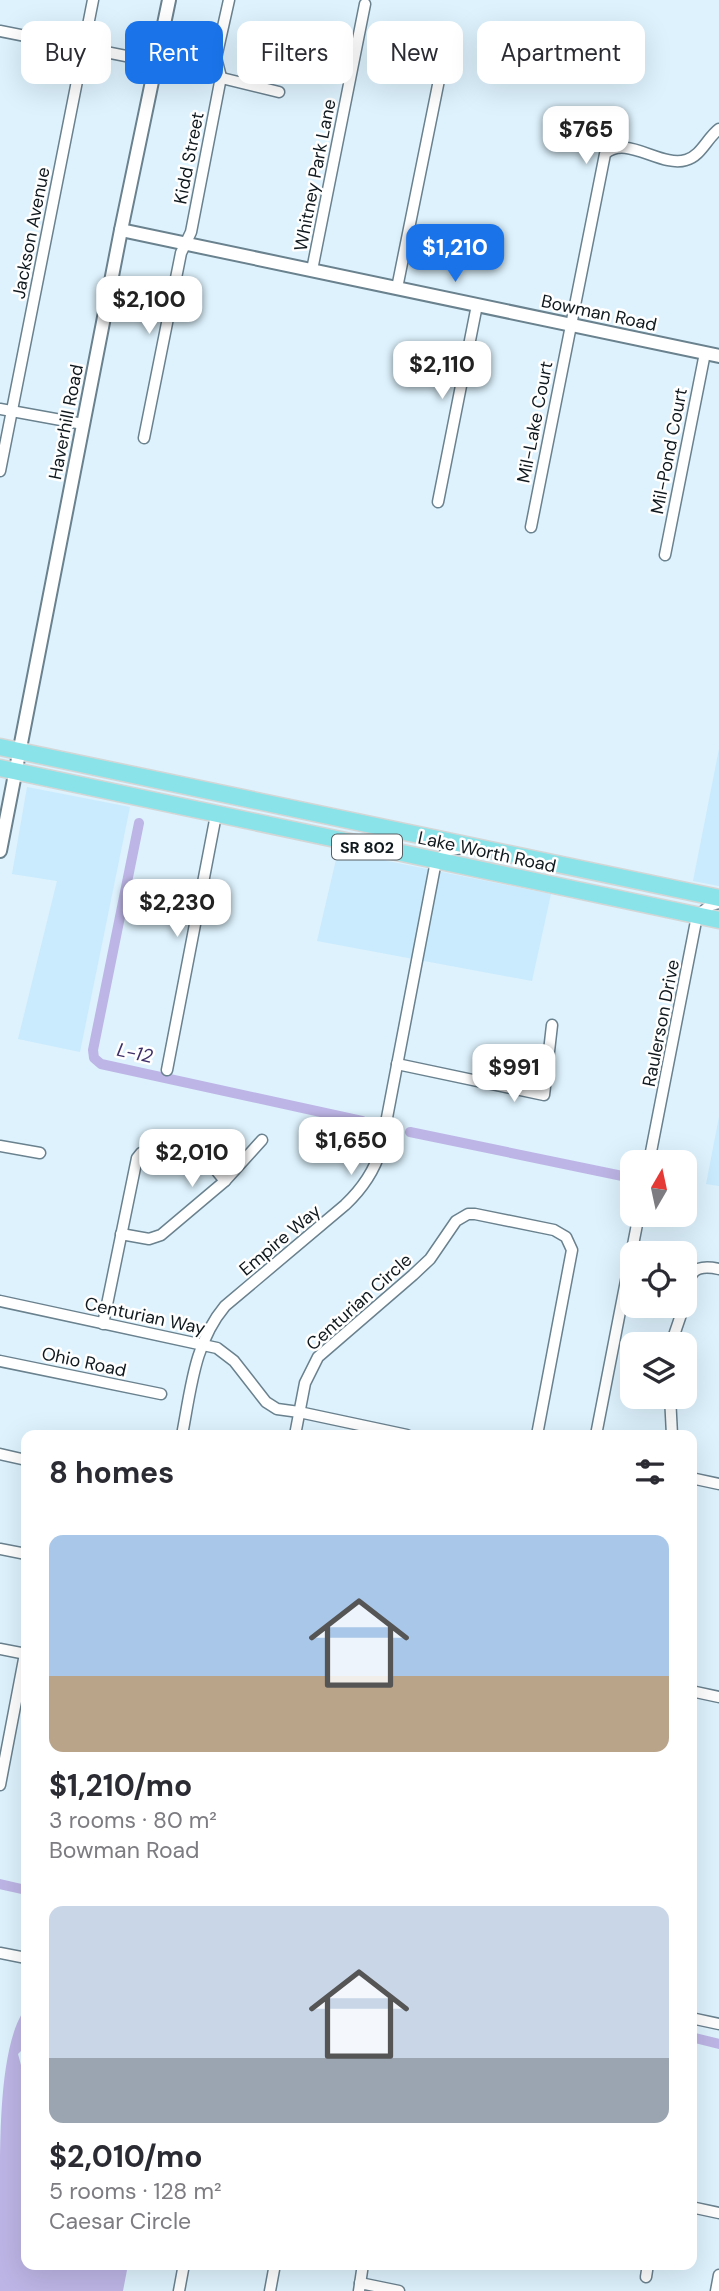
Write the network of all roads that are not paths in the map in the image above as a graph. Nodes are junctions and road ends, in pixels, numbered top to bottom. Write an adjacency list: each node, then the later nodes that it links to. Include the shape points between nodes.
1 (93, 0): 5 (street, Jackson Avenue)
2 (169, 0): 6 (street, Haverhill Road)
3 (229, 0): 7 (street, Kidd Street)
4 (365, 4): 19 (street, Whitney Park Lane)
5 (89, 21)
6 (165, 21)
7 (223, 27)
8 (0, 31): 9 (street)
9 (21, 35)
10 (223, 78): 15 (street)
11 (77, 84): 26 (street, Jackson Avenue)
12 (151, 84): 17 (street, Haverhill Road)
13 (220, 84): 18 (street, Kidd Street, via 191,232)
14 (438, 84): 20 (street)
15 (279, 92)
16 (719, 129): 22 (street, Mil-Lake Court, via 684,161 623,147 606,154)
17 (121, 230): 18 (street, Bowman Road); 27 (street, Haverhill Road)
18 (184, 243): 19 (street, Bowman Road); 28 (street, Kidd Street)
19 (312, 270): 20 (street, Bowman Road)
20 (397, 288): 21 (street, Bowman Road)
21 (477, 305): 22 (street, Bowman Road); 30 (street)
22 (571, 324): 23 (street, Bowman Road); 31 (street, Mil-Lake Court)
23 (705, 353): 24 (street, Bowman Road); 32 (street, Mil-Pond Court)
24 (719, 356)
25 (0, 409): 26 (street)
26 (12, 411): 27 (street); 29 (street, Jackson Avenue)
27 (83, 424): 34 (street, Haverhill Road)
28 (144, 438)
29 (0, 471)
30 (438, 502)
31 (531, 527)
32 (665, 555)
33 (0, 747): 34 (main road, Lake Worth Road / SR 802)
34 (19, 751): 35 (street, Haverhill Road); 37 (main road, Lake Worth Road / SR 802)
35 (8, 769): 36 (main road, Lake Worth Road / SR 802); 38 (street, Haverhill Road)
36 (216, 815): 39 (main road, Lake Worth Road / SR 802); 45 (street)
37 (474, 846): 39 (street, via 450,850); 40 (main road, Lake Worth Road / SR 802)
38 (0, 851)
39 (436, 861): 41 (main road, Lake Worth Road / SR 802); 44 (street, Empire Way)
40 (719, 901): 41 (street)
41 (697, 916): 42 (main road, Lake Worth Road / SR 802); 48 (street, Raulerson Drive)
42 (719, 920)
43 (552, 1025): 44 (street, via 544,1095)
44 (397, 1064): 57 (street, Empire Way, via 380,1149 365,1183 225,1306)
45 (167, 1070)
46 (262, 1140): 50 (street)
47 (0, 1146): 49 (street)
48 (651, 1150)
49 (40, 1153)
50 (225, 1181): 52 (street, via 161,1235 149,1239); 52 (street, via 200,1157 161,1148 147,1150 134,1166)
51 (636, 1227): 66 (street)
52 (121, 1234): 56 (street)
53 (697, 1268): 54 (street)
54 (719, 1269)
55 (0, 1301): 56 (street, Centurian Way)
56 (103, 1324): 57 (street, Centurian Way)
57 (201, 1344): 61 (street, Centurian Way, via 229,1356 271,1406); 62 (street, Empire Way)
58 (0, 1361): 59 (street, Ohio Road)
59 (161, 1394)
60 (671, 1409): 67 (street)
61 (299, 1412): 63 (street); 64 (street); 65 (street, Centurian Circle, via 307,1376 318,1357 430,1259 456,1221 475,1214 554,1230 566,1237 572,1250)
62 (183, 1430)
63 (296, 1430)
64 (384, 1430)
65 (538, 1430)
66 (597, 1430)
67 (672, 1430)
68 (0, 1454): 69 (street)
69 (21, 1459)
70 (697, 1479): 71 (street)
71 (719, 1484)
72 (0, 1549): 73 (street)
73 (21, 1553)
74 (0, 1649): 75 (street)
75 (21, 1653)
76 (21, 1679): 79 (street)
77 (697, 1692): 78 (street)
78 (719, 1697)
79 (0, 1785)
80 (0, 1952): 81 (street)
81 (21, 1957)
82 (697, 2019): 83 (street)
83 (719, 2024)
84 (697, 2208): 85 (street)
85 (719, 2213)
86 (183, 2270): 92 (street)
87 (274, 2270): 93 (street)
88 (647, 2270): 90 (street)
89 (719, 2275): 95 (street)
90 (646, 2277)
91 (360, 2287): 94 (street)
92 (179, 2291)
93 (270, 2291)
94 (399, 2291)
95 (716, 2291)

